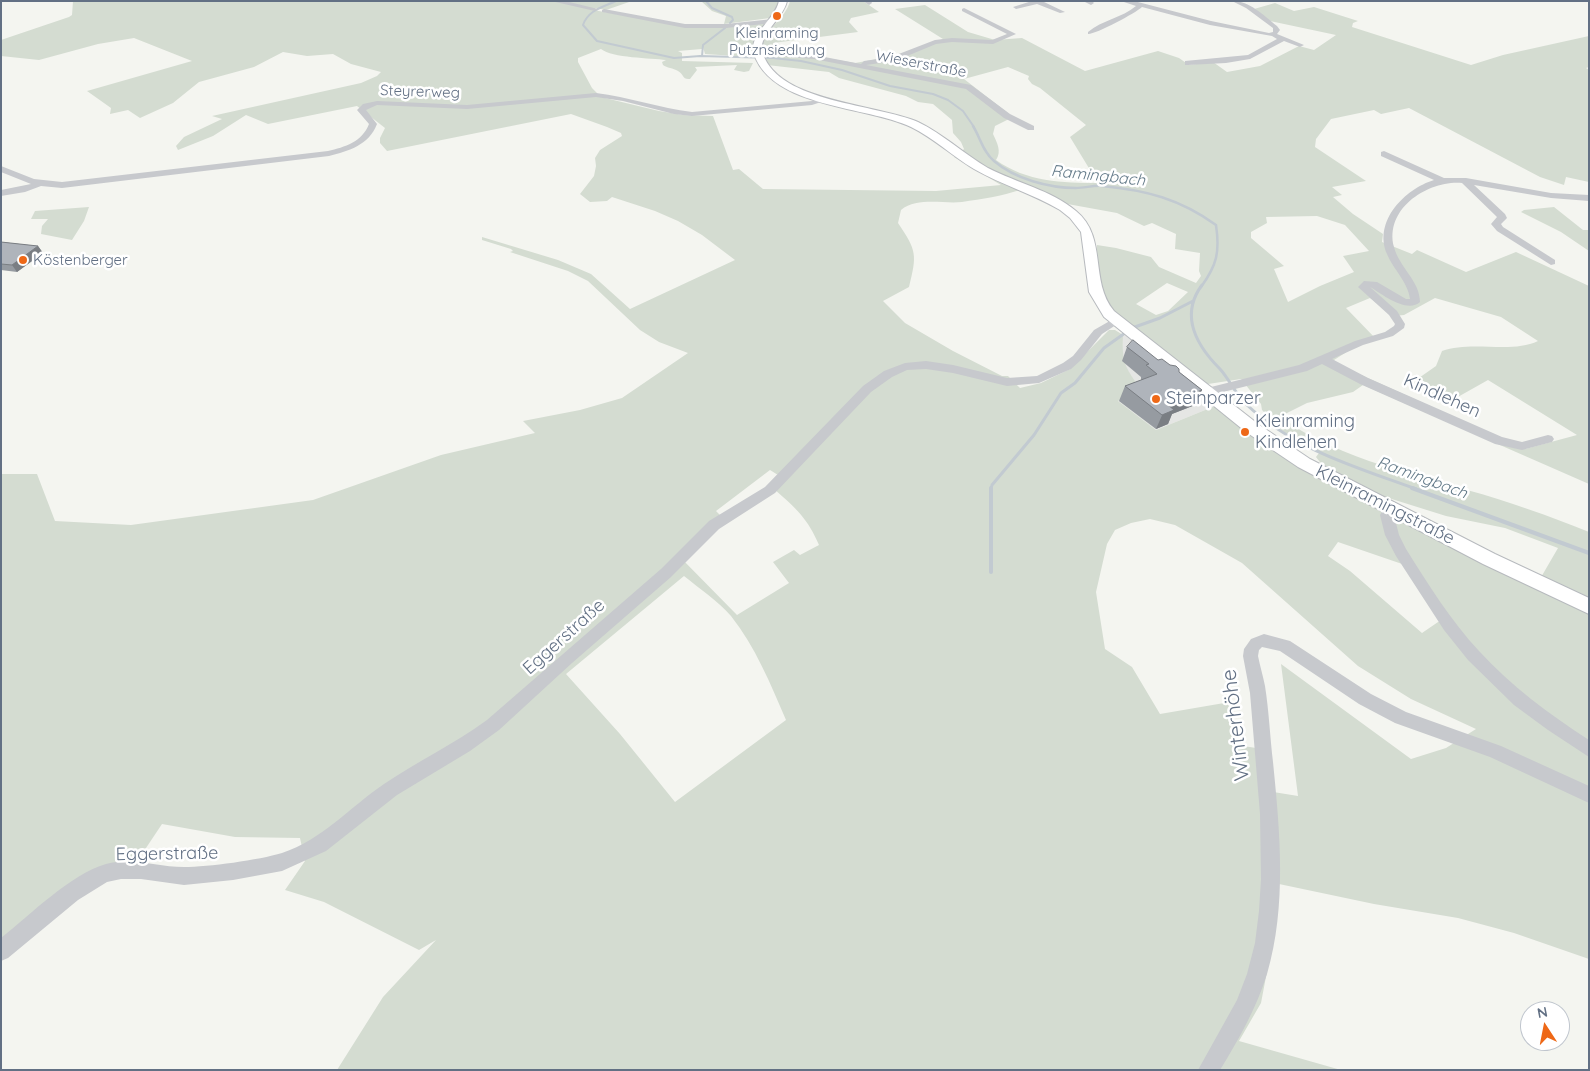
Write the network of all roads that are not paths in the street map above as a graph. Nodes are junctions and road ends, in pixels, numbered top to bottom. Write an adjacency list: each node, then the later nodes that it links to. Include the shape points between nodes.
1 (554, 1): 8 (street)
2 (783, 1): 12 (main road)
3 (1124, 1): 6 (street)
4 (1235, 1): 14 (street, via 1275,27 1276,33)
5 (1040, 2): 7 (street); 11 (street)
6 (1139, 6): 13 (street, via 1134,12 1103,23); 14 (street)
7 (1016, 7)
8 (594, 9)
9 (964, 10): 19 (street, Wieserstraße, via 1013,34 993,42 943,40 892,59)
10 (604, 11): 12 (street, via 685,26)
11 (1062, 12)
12 (773, 21): 17 (main road, via 758,41)
13 (1090, 34)
14 (1270, 35): 15 (street)
15 (1283, 39): 16 (street); 18 (street, via 1250,57)
16 (1300, 45)
17 (759, 57): 19 (street, Wieserstraße, via 806,56); 20 (main road, Kleinramingstraße, via 769,74 782,83)
18 (1188, 62)
19 (854, 65): 21 (street, Wieserstraße, via 968,87)
20 (823, 100): 26 (street, Steyrerweg, via 692,114 596,95 467,107 377,103 361,110 373,124 371,131 360,141 334,152 92,182); 30 (main road, Kleinramingstraße, via 912,124 986,171 1068,210 1090,236 1094,288 1103,307)
21 (1031, 128)
22 (1384, 154): 24 (street)
23 (1, 169): 26 (street, Steyrerweg)
24 (1444, 180): 25 (street); 31 (street, via 1424,188 1401,204 1393,216 1388,236 1391,255 1414,293 1415,302 1397,299 1377,285 1368,283 1363,287 1393,312 1399,328)
25 (1465, 181): 28 (street, via 1553,196); 29 (street, via 1502,216 1496,224 1498,226)
26 (38, 184): 27 (street)
27 (1, 193)
28 (1589, 198)
29 (1551, 262)
30 (1117, 322): 32 (main road, Kleinramingstraße); 38 (street, Eggerstraße, via 1098,332 1067,366 1039,379 1007,382 926,365 905,367 888,374 867,390 770,490 714,525 671,568 493,725 464,746 390,789 320,845 282,862 232,871 184,876 141,870 104,874 71,894)
31 (1324, 360): 32 (street, via 1290,372); 33 (street, Kindlehen, via 1499,441 1522,446)
32 (1213, 390): 34 (main road, Kleinramingstraße, via 1282,449)
33 (1548, 439)
34 (1392, 508): 35 (main road, Kleinramingstraße); 36 (street, via 1387,516 1397,547 1459,639 1518,700)
35 (1589, 607)
36 (1589, 749)
37 (1589, 795): 39 (street, Winterhöhe, via 1496,751 1401,718 1358,695 1285,646 1271,641 1260,641 1254,645 1250,654 1256,684 1271,835 1268,920 1260,963 1246,1004)
38 (1, 951)
39 (1208, 1070)

